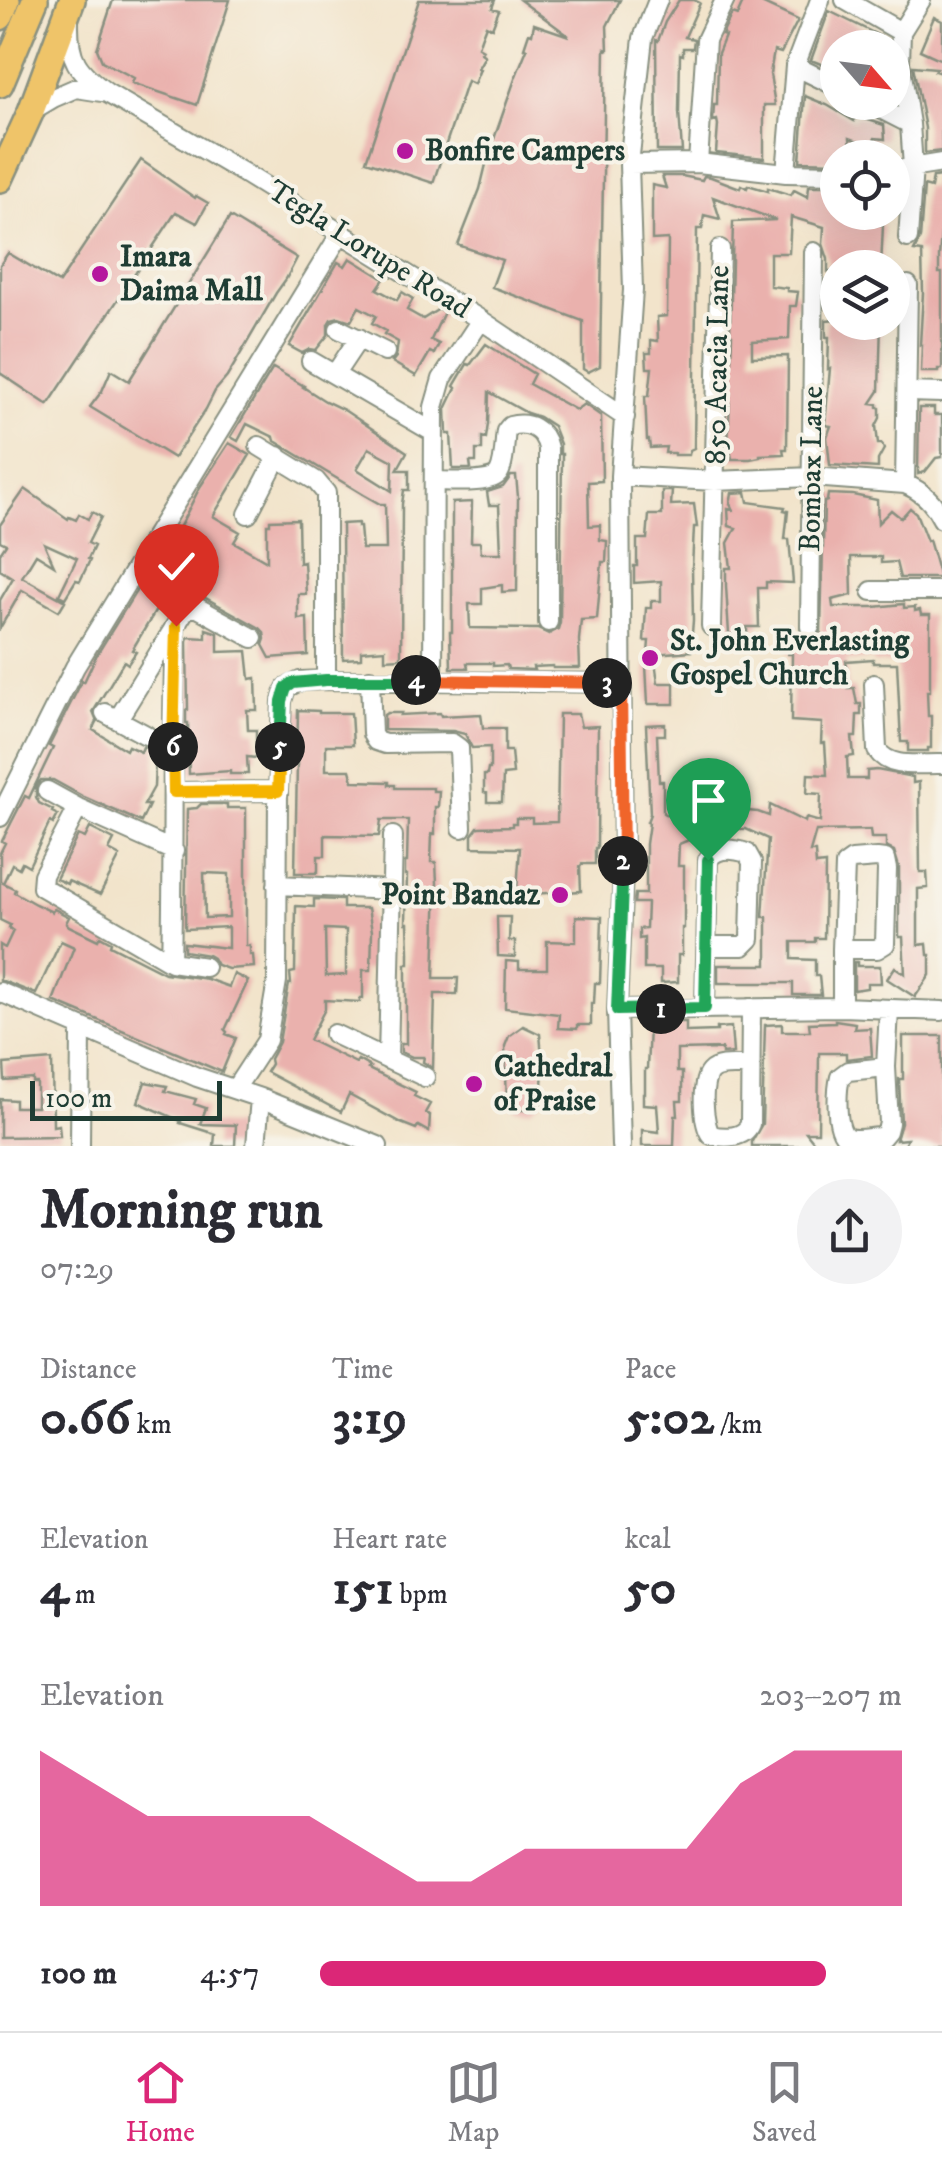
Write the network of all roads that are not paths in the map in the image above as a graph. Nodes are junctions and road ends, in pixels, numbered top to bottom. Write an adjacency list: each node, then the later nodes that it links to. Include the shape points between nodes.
1 (7, 0): 9 (highway)
2 (36, 0): 13 (highway)
3 (658, 0): 23 (street, via 643,38)
4 (724, 0): 21 (street, via 706,40)
5 (820, 0): 12 (street)
6 (845, 0): 10 (street)
7 (920, 0): 11 (street)
8 (71, 2): 15 (street, Tegla Lorupe Road, via 71,54 88,80); 17 (highway)
9 (0, 17)
10 (897, 30)
11 (901, 30)
12 (795, 66): 14 (street); 26 (street)
13 (4, 75): 16 (highway)
14 (820, 78)
15 (107, 93): 17 (street, via 76,88); 29 (street, Tegla Lorupe Road)
16 (0, 96)
17 (32, 112): 28 (highway)
18 (902, 120): 20 (street)
19 (909, 120): 20 (street)
20 (910, 124): 24 (street)
21 (698, 163): 23 (street); 26 (street)
22 (942, 163): 24 (street)
23 (629, 164): 42 (street, via 633,290)
24 (913, 167): 25 (street); 30 (street)
25 (910, 168)
26 (786, 173): 27 (street)
27 (820, 174)
28 (0, 179)
29 (341, 233): 33 (street, Tegla Lorupe Road); 71 (street, via 74,667)
30 (908, 238)
31 (720, 249): 49 (street, 850 Acacia Lane)
32 (814, 252): 47 (street, Bombax Lane)
33 (481, 320): 42 (street, Tegla Lorupe Road); 43 (street, via 442,379)
34 (340, 329): 35 (street)
35 (359, 338): 37 (street); 39 (street)
36 (907, 340): 40 (street)
37 (386, 352)
38 (311, 361): 39 (street)
39 (334, 374): 43 (street)
40 (906, 392): 41 (street); 50 (street)
41 (942, 393)
42 (626, 417): 46 (street)
43 (433, 432): 48 (street)
44 (258, 446): 45 (street)
45 (278, 456): 51 (street); 60 (street, via 326,493)
46 (620, 476): 49 (street); 63 (street)
47 (812, 478): 49 (street); 50 (street); 58 (street, Bombax Lane)
48 (434, 481): 55 (street, via 490,480 500,471 510,426 542,433 548,448); 62 (street)
49 (715, 482): 57 (street, 850 Acacia Lane)
50 (905, 484): 52 (street, via 930,500)
51 (248, 517)
52 (942, 519)
53 (872, 591): 54 (street)
54 (942, 591)
55 (548, 622)
56 (176, 626): 59 (street, via 194,606); 65 (street, via 112,716); 69 (street)
57 (711, 626)
58 (810, 627)
59 (253, 638)
60 (326, 680): 61 (street); 67 (street, via 286,688)
61 (370, 680): 62 (street); 72 (street, via 376,742 459,748)
62 (433, 680): 63 (street)
63 (621, 683): 85 (street)
64 (874, 684): 66 (street, via 880,756)
65 (146, 735)
66 (942, 764)
67 (278, 791): 69 (street); 75 (street)
68 (48, 792): 70 (street)
69 (174, 792): 74 (street)
70 (78, 808): 74 (street); 79 (street, via 42,887)
71 (0, 817)
72 (462, 828)
73 (394, 836): 76 (street)
74 (174, 851): 79 (street)
75 (276, 884): 76 (street); 94 (street, via 277,980 267,1040)
76 (392, 890): 90 (street)
77 (707, 946): 77 (street, via 708,860 718,850 748,853 750,939 742,946); 83 (street)
78 (842, 949): 78 (street, via 884,944 882,858 845,865); 82 (street)
79 (171, 962): 80 (street)
80 (205, 967)
81 (0, 992): 88 (street)
82 (842, 1007): 84 (street); 86 (street)
83 (705, 1008): 84 (street); 85 (street)
84 (751, 1008): 91 (street)
85 (617, 1010): 99 (street)
86 (889, 1010): 87 (street); 92 (street)
87 (942, 1011)
88 (81, 1028): 94 (street); 96 (street)
89 (334, 1034): 90 (street)
90 (388, 1060): 93 (street)
91 (750, 1066)
92 (886, 1068)
93 (425, 1077)
94 (235, 1089): 95 (street)
95 (260, 1098): 97 (street); 98 (street)
96 (80, 1146)
97 (256, 1146)
98 (378, 1146)
99 (621, 1146)

